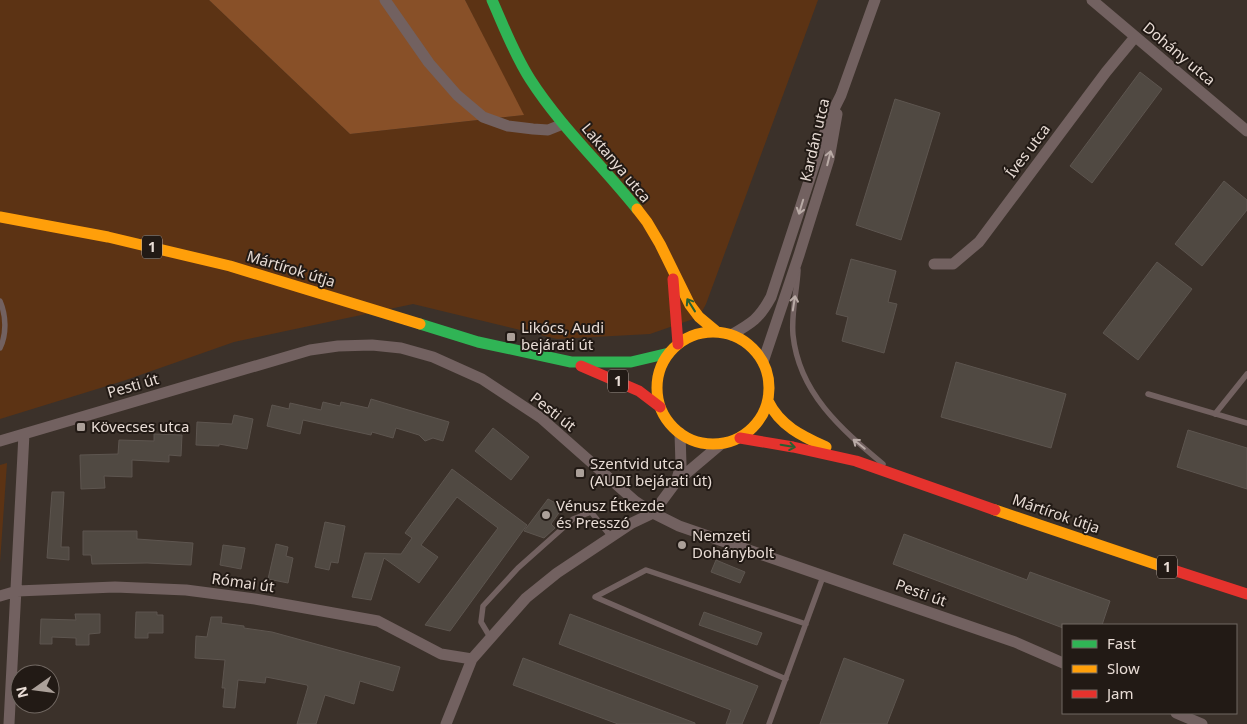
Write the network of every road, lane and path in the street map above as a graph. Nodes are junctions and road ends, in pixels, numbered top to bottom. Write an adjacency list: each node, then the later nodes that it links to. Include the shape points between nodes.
1 (385, 0): 7 (street, Laktanya utca, via 429,64 457,95 483,117 508,126 533,129 548,130)
2 (492, 0): 7 (main road, via 530,79)
3 (875, 0): 6 (street)
4 (1092, 0): 5 (street, Dohány utca)
5 (1135, 37): 8 (street, Dohány utca); 11 (street, Íves utca, via 979,242 953,264)
6 (841, 95): 10 (street, Kardán utca, one-way to 6, via 829,159); 15 (street, Kardán utca, one-way to 15, via 830,117 771,297 754,321)
7 (563, 124): 12 (main road, Laktanya utca, via 647,222)
8 (1246, 128)
9 (0, 217): 19 (main road, Mártírok útja / 1, via 117,239 230,266 478,342)
10 (800, 255): 20 (street, Kardán utca); 33 (lane, one-way to 10, via 848,435 824,408 799,365 793,335 793,309)
11 (934, 264)
12 (672, 271): 14 (main road, Laktanya utca, one-way to 12, via 690,305); 16 (main road, Laktanya utca)
13 (0, 301): 17 (lane, via 4,312 4,341)
14 (717, 332): 15 (main road, Mártírok útja / 1); 16 (main road, Mártírok útja / 1, via 700,333)
15 (732, 335): 20 (main road, Mártírok útja / 1, via 755,350)
16 (678, 344): 18 (main road, Mártírok útja / 1)
17 (0, 348)
18 (669, 353): 19 (main road, Mártírok útja / 1, via 631,362); 24 (main road, Mártírok útja / 1, via 657,384)
19 (571, 362): 24 (main road, Mártírok útja / 1, via 639,391)
20 (763, 362): 23 (main road, Mártírok útja / 1, via 769,381)
21 (1247, 374): 25 (lane)
22 (1148, 394): 25 (lane)
23 (768, 401): 29 (main road, Mártírok útja / 1, via 760,418); 32 (main road, Mártírok útja / 1, via 780,421 794,432)
24 (660, 407): 28 (main road, Mártírok útja / 1)
25 (1215, 414): 26 (lane)
26 (1247, 423)
27 (24, 434): 30 (street, Pesti út); 35 (street, Pesti út, via 310,350 372,345 401,348 433,357 482,379 541,418); 38 (street)
28 (680, 434): 31 (main road, Mártírok útja / 1, via 707,444); 34 (street, via 681,465)
29 (740, 438): 31 (main road, Mártírok útja / 1); 32 (main road, Mártírok útja / 1, one-way to 32)
30 (0, 441)
31 (721, 444): 34 (street)
32 (856, 461): 33 (main road, Mártírok útja / 1)
33 (896, 475): 39 (main road, Mártírok útja / 1)
34 (676, 482): 35 (street)
35 (653, 513): 36 (street); 37 (street, Pesti út, via 679,526)
36 (612, 538): 42 (street, via 557,573 526,598); 42 (lane, via 590,512 573,519 518,568 483,606 481,622)
37 (824, 574): 41 (lane); 44 (street, Pesti út, via 1015,642)
38 (17, 591): 40 (street, Római út); 43 (street, Római út, via 115,587 186,590 255,599 378,621 441,654); 47 (street)
39 (1247, 594)
40 (0, 596)
41 (806, 624): 45 (lane); 45 (lane, via 646,570 595,598)
42 (490, 637): 43 (street)
43 (472, 659): 48 (street)
44 (1062, 663)
45 (786, 679): 49 (lane)
46 (1178, 714): 50 (street)
47 (9, 724)
48 (446, 724)
49 (769, 724)
50 (1202, 724)

